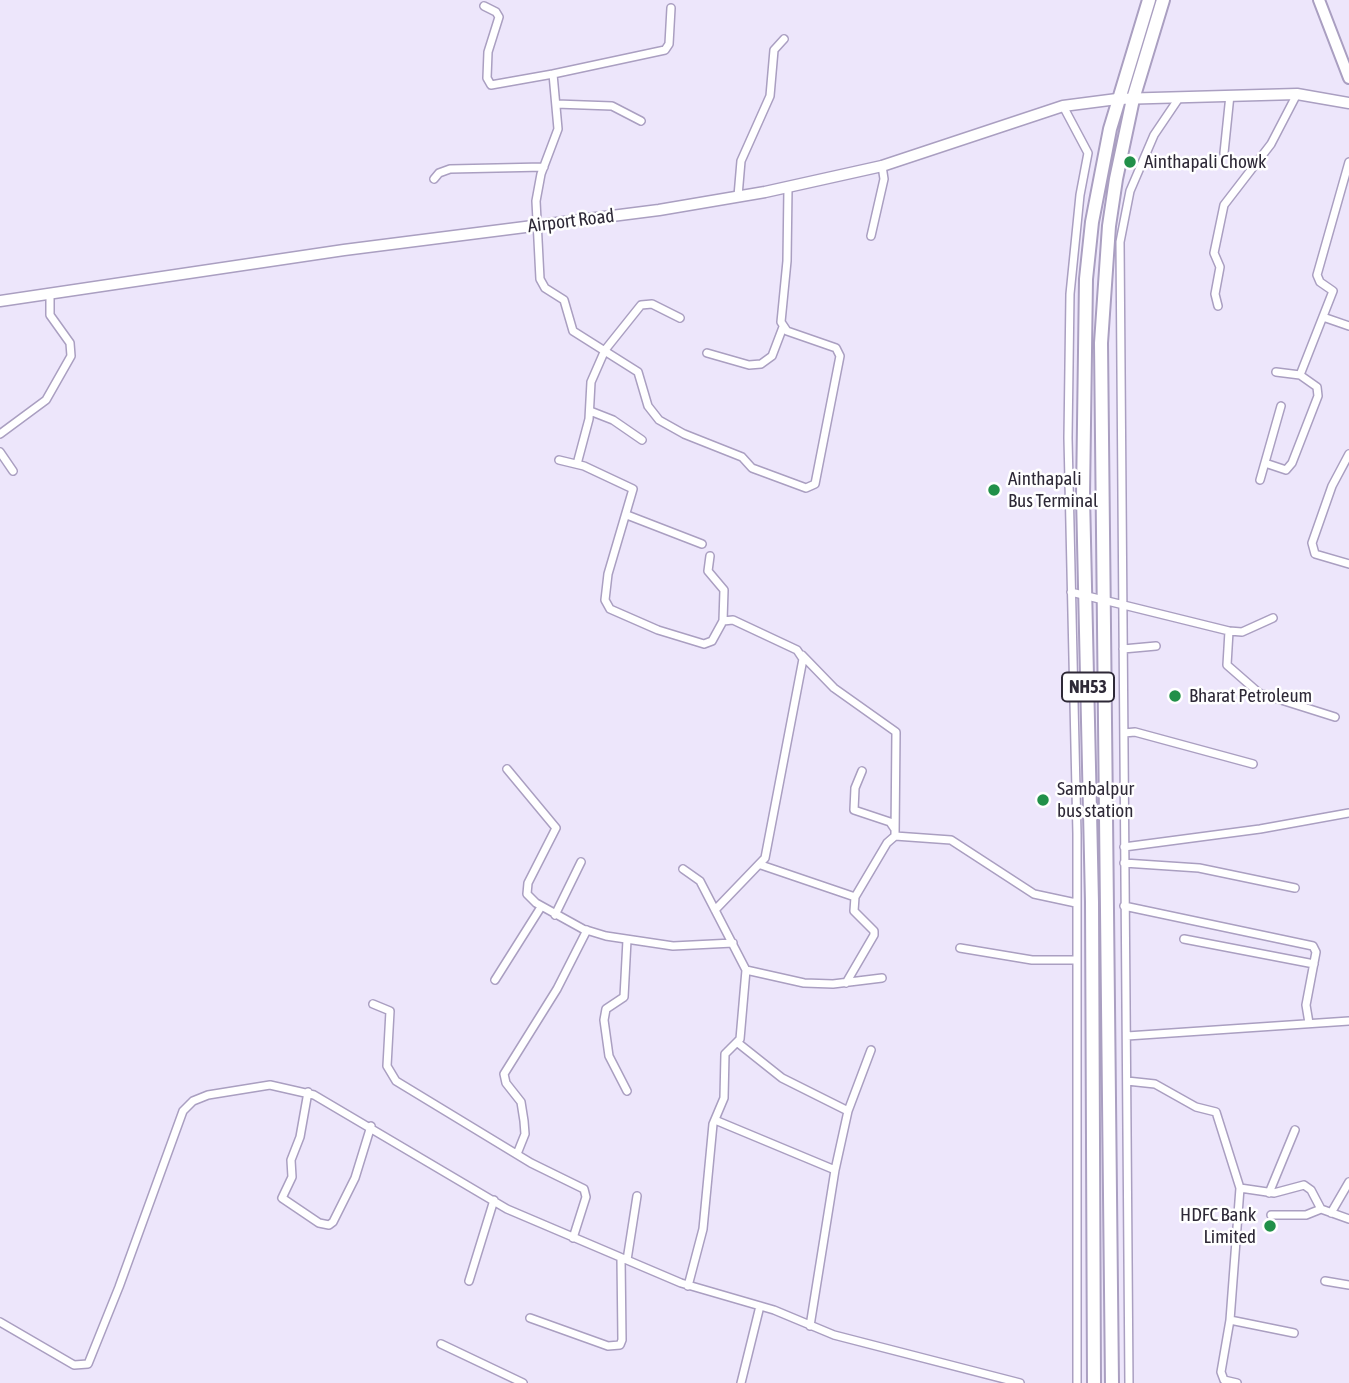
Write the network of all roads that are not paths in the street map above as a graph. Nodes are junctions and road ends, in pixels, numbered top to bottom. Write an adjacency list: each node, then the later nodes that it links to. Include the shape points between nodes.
1 (1149, 0): 12 (highway, NH53)
2 (1163, 0): 13 (highway, NH53)
3 (1319, 0): 7 (main road)
4 (484, 6): 8 (street, via 499,18 488,52 491,85)
5 (671, 8): 8 (street, via 665,50)
6 (784, 39): 24 (street, via 774,50 770,96 741,161)
7 (1349, 78)
8 (554, 79): 15 (street)
9 (1297, 94): 10 (main road, Airport Road); 14 (main road, Airport Road); 29 (street, via 1271,144 1224,205 1214,253 1220,267 1215,294)
10 (1230, 95): 11 (main road, Airport Road); 18 (street)
11 (1179, 98): 13 (main road, Airport Road); 56 (street, via 1154,135 1130,191 1120,242)
12 (1117, 99): 13 (main road, Airport Road); 16 (main road, Airport Road); 54 (highway, NH53, via 1092,222 1086,279)
13 (1133, 99): 55 (highway, NH53, via 1109,226 1101,342)
14 (1349, 103)
15 (556, 104): 17 (street, via 612,106); 21 (street, via 558,129)
16 (1063, 106): 20 (main road, Airport Road); 53 (street, via 1088,153 1070,294)
17 (641, 121)
18 (1224, 153)
19 (1349, 162): 30 (street, via 1317,275 1320,282 1333,288)
20 (882, 166): 23 (main road, Airport Road); 26 (street, via 884,179)
21 (544, 167): 22 (street, via 460,168 444,170); 25 (street, via 538,188)
22 (434, 179)
23 (788, 188): 24 (main road, Airport Road); 33 (street)
24 (737, 195): 25 (main road, Airport Road)
25 (538, 225): 27 (main road, Airport Road); 34 (street, via 543,285 564,300 573,331)
26 (871, 236)
27 (50, 294): 28 (main road, Airport Road); 40 (street, via 51,315 71,343 71,356 46,400)
28 (0, 301)
29 (1218, 306)
30 (1323, 317): 32 (street); 37 (street)
31 (680, 318): 34 (street, via 652,304 641,305)
32 (1349, 326)
33 (783, 327): 34 (street, via 836,348 840,356 812,488 752,468 742,457 659,419 649,406 638,372); 35 (street, via 772,356 761,364)
34 (605, 350): 39 (street, via 592,382)
35 (707, 353)
36 (1276, 372): 37 (street)
37 (1300, 375): 45 (street, via 1317,387 1318,396 1296,454 1286,470)
38 (1281, 406): 45 (street)
39 (590, 411): 41 (street); 46 (street)
40 (0, 434)
41 (642, 440)
42 (0, 452): 47 (street)
43 (1349, 454): 52 (street, via 1311,543 1315,554)
44 (559, 460): 46 (street)
45 (1265, 463): 48 (street)
46 (577, 464): 49 (street, via 633,489)
47 (13, 471)
48 (1260, 480)
49 (627, 516): 50 (street); 58 (street, via 608,574 608,607 698,644 712,641)
50 (702, 544)
51 (710, 556): 58 (street, via 708,571 724,590)
52 (1349, 564)
53 (1071, 592): 54 (street); 77 (street)
54 (1086, 598): 55 (street); 134 (highway, NH53)
55 (1103, 602): 56 (street); 135 (highway, NH53)
56 (1123, 605): 59 (street); 61 (street)
57 (1273, 618): 59 (street, via 1242,632)
58 (723, 621): 62 (street, via 740,622)
59 (1229, 631): 63 (street, via 1227,665 1259,693)
60 (1156, 646): 61 (street)
61 (1123, 649): 64 (street)
62 (802, 655): 69 (street, via 834,688 896,732); 73 (street, via 775,816)
63 (1335, 717)
64 (1124, 733): 65 (street, via 1135,732); 70 (street)
65 (1253, 764)
66 (507, 769): 79 (street, via 556,828 528,883 527,894)
67 (862, 771): 69 (street, via 854,810 890,822)
68 (1349, 813): 70 (street)
69 (895, 836): 76 (street); 77 (street, via 951,840 1034,894)
70 (1124, 848): 72 (street)
71 (581, 862): 81 (street)
72 (1124, 863): 75 (street, via 1199,869); 78 (street)
73 (761, 865): 76 (street); 80 (street)
74 (683, 869): 80 (street, via 700,881)
75 (1295, 888)
76 (855, 897): 92 (street, via 854,911 874,935)
77 (1076, 902): 87 (street)
78 (1124, 906): 88 (street, via 1308,943 1316,952); 96 (street)
79 (541, 907): 81 (street); 91 (street)
80 (715, 910): 85 (street)
81 (555, 915): 82 (street)
82 (587, 930): 84 (street); 106 (street, via 503,1074 521,1102 525,1134)
83 (1184, 939): 88 (street)
84 (627, 940): 85 (street, via 674,946); 100 (street, via 624,997 606,1009 604,1020 609,1056)
85 (733, 943): 89 (street)
86 (960, 948): 87 (street, via 1032,960)
87 (1076, 960): 133 (street)
88 (1314, 964): 95 (street, via 1306,1005)
89 (746, 970): 92 (street, via 804,983); 97 (street)
90 (882, 978): 92 (street)
91 (495, 980)
92 (846, 983)
93 (373, 1004): 106 (street, via 390,1011 387,1066 391,1077)
94 (1349, 1021): 95 (street)
95 (1309, 1023): 96 (street)
96 (1127, 1036): 99 (street)
97 (738, 1043): 102 (street, via 782,1078); 103 (street, via 725,1054 724,1098)
98 (871, 1050): 102 (street)
99 (1126, 1081): 109 (street, via 1155,1084 1190,1104 1216,1112); 136 (street)
100 (627, 1091)
101 (308, 1092): 104 (street); 104 (street, via 291,1160 292,1177 282,1198 319,1223 333,1222 355,1178); 126 (street, via 270,1085 227,1090 201,1097 183,1111 85,1366 75,1365)
102 (848, 1111): 107 (street)
103 (715, 1120): 107 (street); 122 (street, via 703,1229)
104 (370, 1126): 112 (street)
105 (1295, 1130): 110 (street)
106 (517, 1154): 117 (street, via 584,1188 586,1197)
107 (835, 1170): 127 (street)
108 (1349, 1182): 114 (street)
109 (1240, 1188): 110 (street); 125 (street)
110 (1269, 1194): 113 (street, via 1308,1186)
111 (637, 1196): 118 (street)
112 (494, 1200): 117 (street); 119 (street)
113 (1321, 1209): 114 (street); 115 (street)
114 (1331, 1213): 116 (street)
115 (1271, 1215)
116 (1349, 1219)
117 (573, 1238): 118 (street)
118 (624, 1259): 122 (street); 124 (street, via 620,1345 608,1346)
119 (469, 1281)
120 (1325, 1281): 121 (street)
121 (1349, 1285)
122 (688, 1286): 123 (street)
123 (760, 1306): 127 (street); 131 (street)
124 (530, 1318)
125 (1230, 1320): 128 (street); 137 (street, via 1221,1372 1224,1380)
126 (0, 1322)
127 (810, 1326): 132 (street)
128 (1294, 1333)
129 (441, 1344): 130 (street)
130 (523, 1383)
131 (741, 1383)
132 (1020, 1383)
133 (1077, 1383)
134 (1094, 1383)
135 (1112, 1383)
136 (1129, 1383)
137 (1237, 1383)

